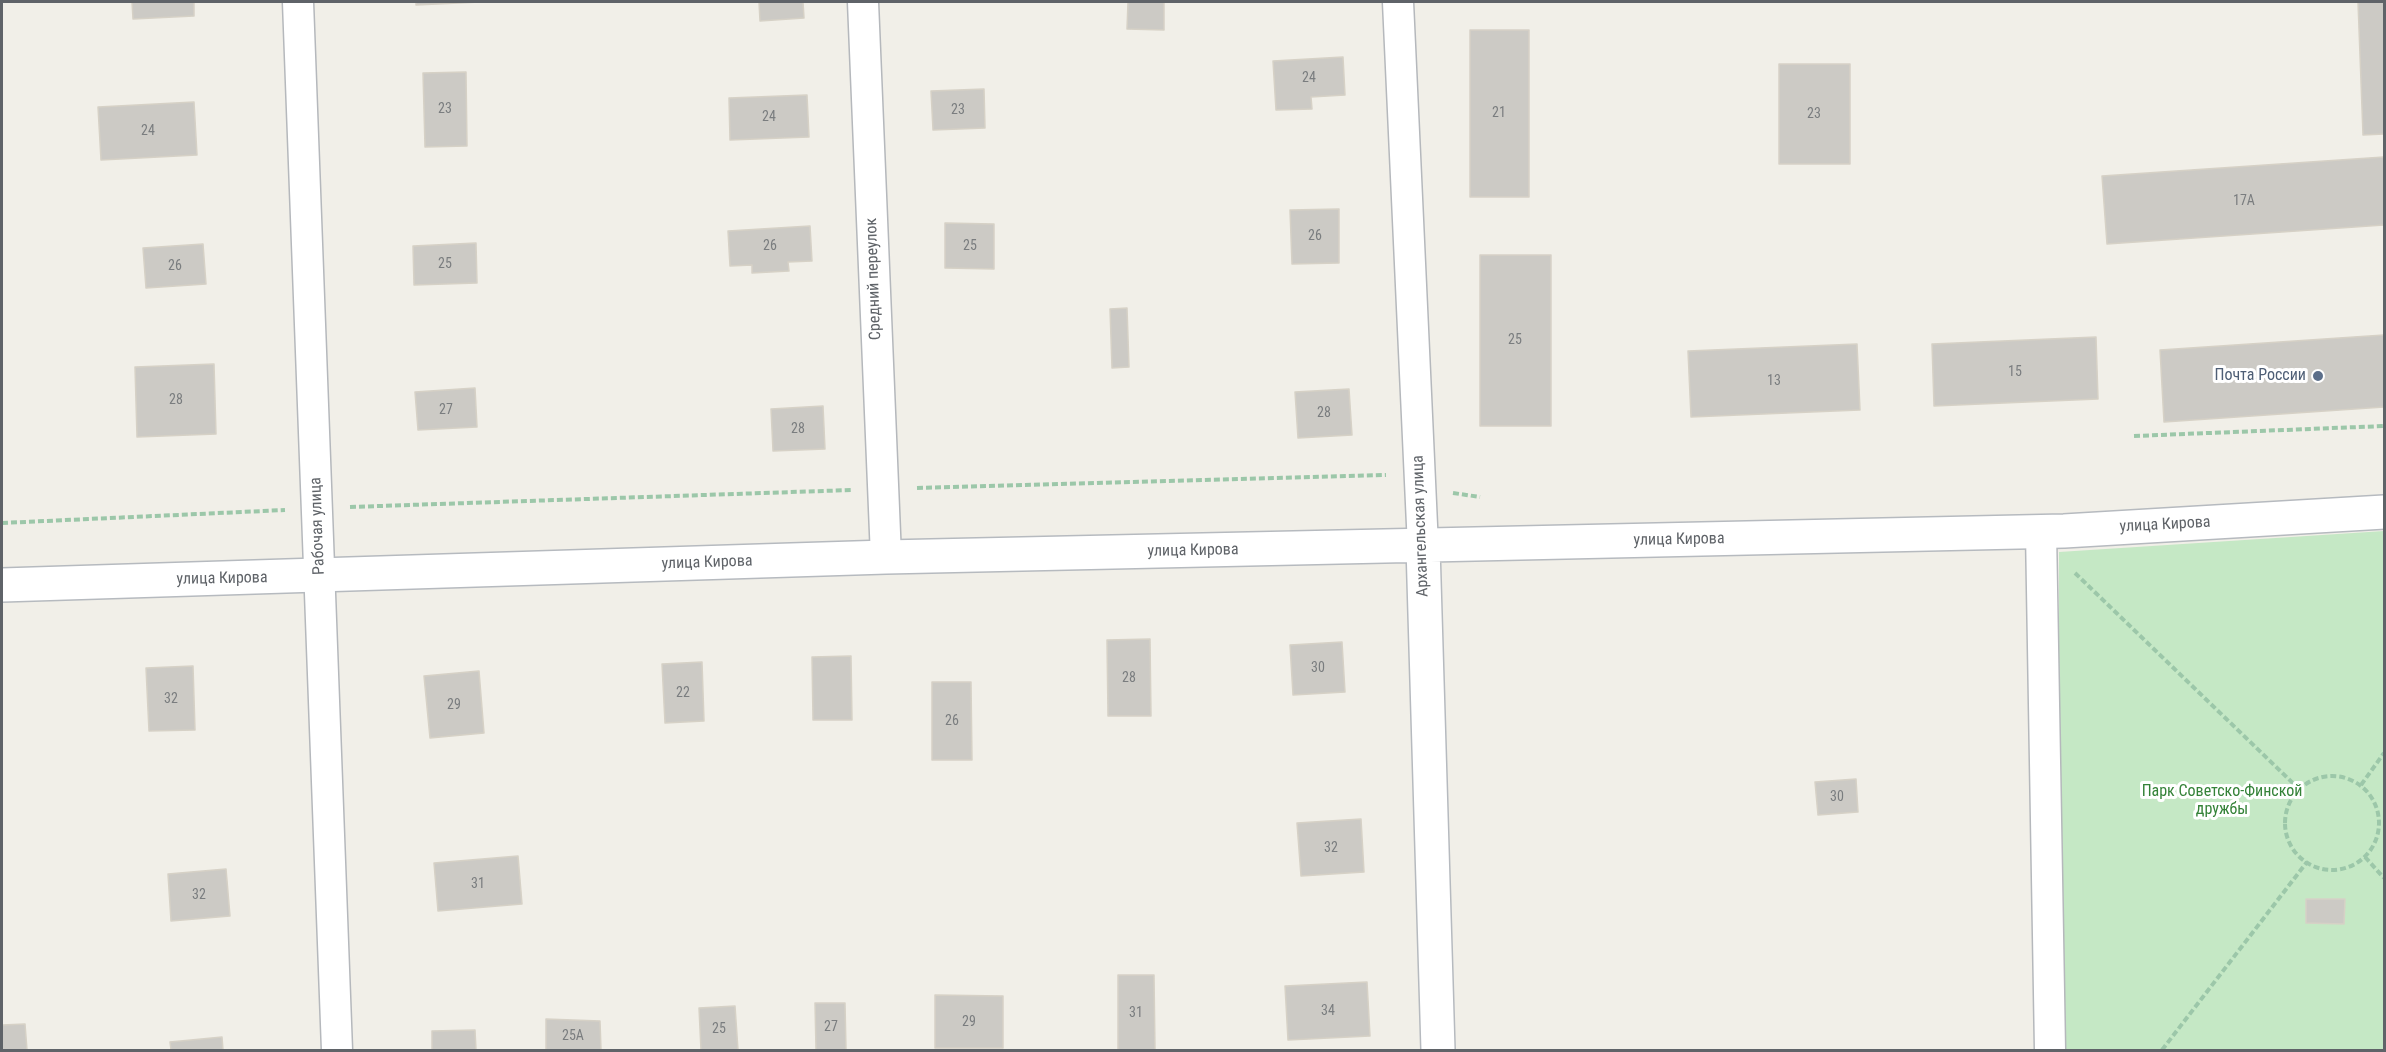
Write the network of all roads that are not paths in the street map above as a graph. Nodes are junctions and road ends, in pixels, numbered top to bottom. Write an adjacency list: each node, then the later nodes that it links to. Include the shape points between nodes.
1 (298, 2): 8 (street, Рабочая улица)
2 (863, 2): 7 (street, Средний переулок)
3 (1398, 2): 6 (street, Архангельская улица)
4 (2385, 512): 5 (main road, улица Кирова)
5 (2041, 531): 6 (main road, улица Кирова); 12 (street)
6 (1423, 547): 7 (main road, улица Кирова); 11 (main road, Архангельская улица)
7 (886, 557): 8 (main road, улица Кирова)
8 (320, 576): 9 (main road, улица Кирова); 10 (street, Рабочая улица)
9 (2, 585)
10 (337, 1050)
11 (1438, 1050)
12 (2050, 1050)

